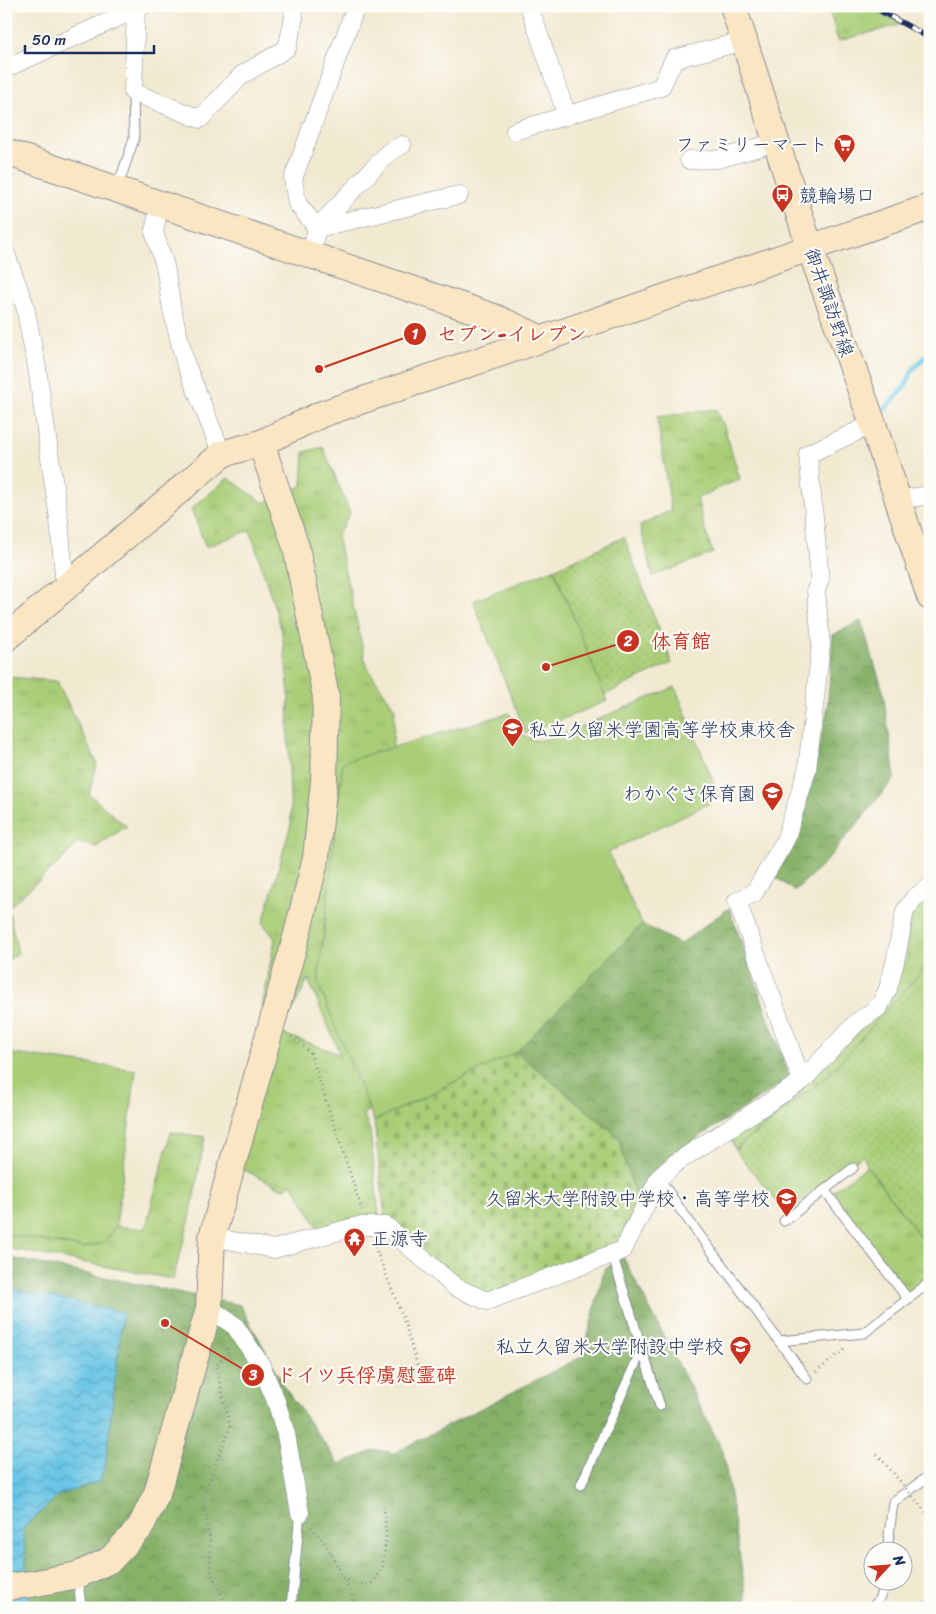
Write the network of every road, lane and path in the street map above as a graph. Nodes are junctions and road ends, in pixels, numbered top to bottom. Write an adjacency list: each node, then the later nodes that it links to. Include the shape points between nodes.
1 (292, 6): 8 (street, via 294,18 287,48 242,75 200,119)
2 (356, 6): 19 (street, via 293,179 297,203)
3 (529, 6): 9 (street)
4 (733, 6): 6 (street, 御井諏訪野線)
5 (139, 8): 7 (street); 8 (street)
6 (744, 41): 9 (street, via 674,59 661,87); 11 (street, 御井諏訪野線)
7 (6, 68)
8 (133, 92): 15 (lane, via 134,139)
9 (567, 116): 10 (street)
10 (515, 132)
11 (776, 142): 14 (street, via 719,159); 20 (street, 御井諏訪野線)
12 (402, 145): 19 (street, via 389,152)
13 (6, 152): 15 (street)
14 (689, 160)
15 (118, 188): 17 (street)
16 (459, 195): 19 (street)
17 (160, 203): 22 (street); 26 (street, via 154,232 165,266 172,310 185,362)
18 (930, 207): 20 (street)
19 (317, 228): 22 (street)
20 (810, 248): 23 (street); 24 (street, 御井諏訪野線)
21 (6, 254): 29 (street, via 25,306 38,368)
22 (311, 254): 23 (street, via 494,317)
23 (542, 339): 25 (street, via 322,414)
24 (873, 424): 28 (street, 御井諏訪野線); 34 (street, via 808,454 820,579 816,590 821,644 807,770 785,841 754,892 738,901)
25 (261, 443): 26 (street); 33 (street, via 296,547 326,697 324,781 316,858)
26 (222, 454): 29 (street)
27 (930, 494): 28 (street)
28 (897, 500): 30 (street, 御井諏訪野線)
29 (65, 586): 31 (street)
30 (930, 597)
31 (6, 638)
32 (930, 887): 34 (street, via 914,898 905,911 896,962 879,1007 856,1023)
33 (272, 1022): 39 (path, via 310,1052); 40 (street)
34 (802, 1081): 36 (street, via 678,1162)
35 (854, 1168): 37 (lane)
36 (659, 1178): 41 (street, via 623,1250); 47 (lane)
37 (825, 1190): 38 (lane); 43 (lane)
38 (784, 1221)
39 (367, 1226): 40 (street, via 274,1249); 41 (street, via 386,1226 455,1287 487,1301); 49 (path, via 403,1317)
40 (212, 1237): 44 (street)
41 (612, 1254): 48 (lane)
42 (930, 1282): 43 (lane)
43 (908, 1299): 46 (lane)
44 (209, 1308): 45 (street); 60 (street, via 156,1493 140,1528 110,1560)
45 (236, 1326): 57 (street, via 261,1365 276,1401 286,1434); 65 (path, via 222,1339 229,1352 216,1366 230,1427 203,1498 210,1540 210,1570 225,1602)
46 (864, 1333): 47 (lane); 50 (path)
47 (779, 1341): 50 (lane)
48 (642, 1349): 51 (lane); 54 (lane)
49 (420, 1372)
50 (807, 1379)
51 (660, 1406)
52 (877, 1454): 55 (path, bridge)
53 (930, 1475): 55 (lane)
54 (581, 1485)
55 (908, 1491): 58 (path, bridge); 59 (lane, via 893,1502)
56 (384, 1505): 61 (path, via 386,1537 383,1566 372,1583 356,1585)
57 (300, 1513): 61 (path, via 326,1544); 66 (lane)
58 (930, 1517)
59 (888, 1542)
60 (78, 1575): 62 (street); 64 (lane)
61 (343, 1578): 67 (path)
62 (19, 1585)
63 (881, 1592): 68 (lane, via 876,1605)
64 (81, 1608)
65 (224, 1608)
66 (291, 1608)
67 (358, 1608)
68 (871, 1608)

